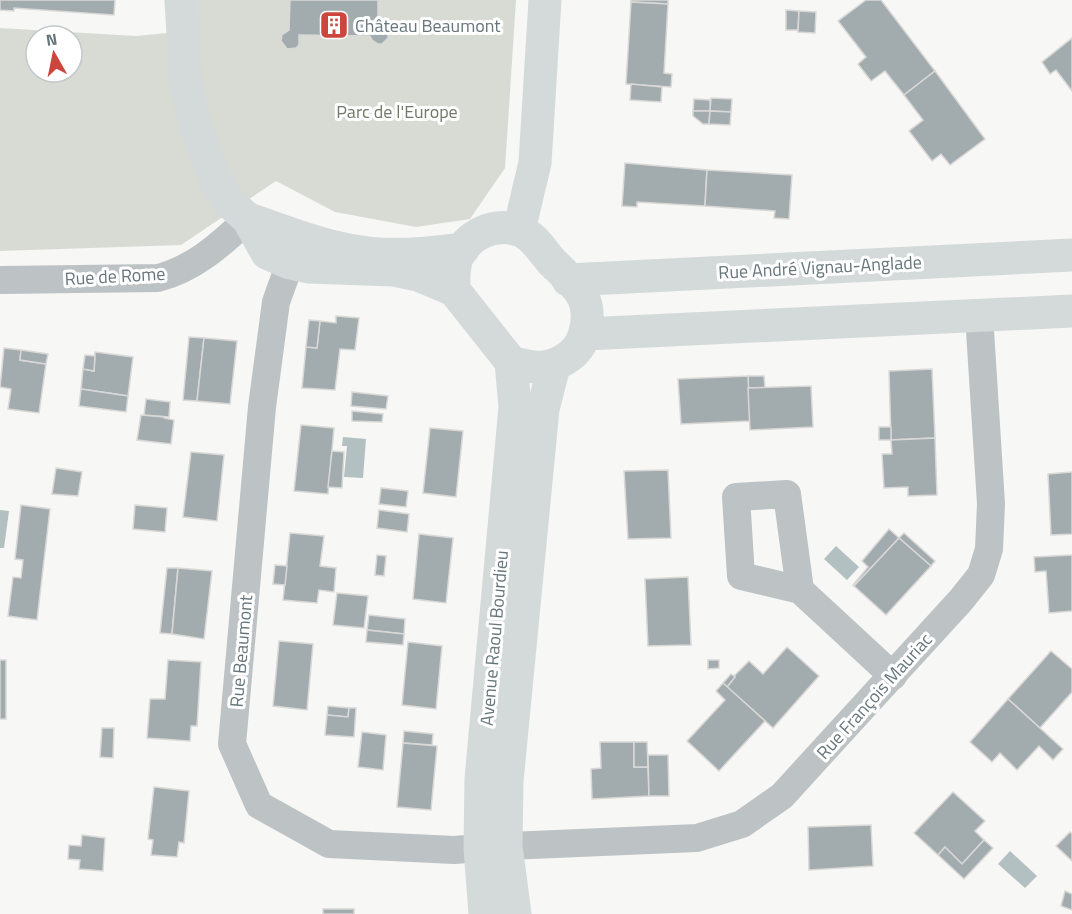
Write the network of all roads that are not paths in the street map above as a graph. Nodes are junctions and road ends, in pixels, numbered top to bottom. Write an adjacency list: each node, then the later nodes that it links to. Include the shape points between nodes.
1 (181, 0): 3 (street, via 186,85 195,125 217,184)
2 (545, 0): 4 (street, via 535,163)
3 (248, 219): 5 (street, via 344,250 396,255); 7 (street, via 267,253); 8 (street, Rue de Rome, via 199,261 171,275)
4 (519, 230): 5 (street, via 498,227 477,234); 9 (street, via 531,237)
5 (463, 249): 10 (street, via 456,259)
6 (1072, 255): 9 (street, Rue André Vignau-Anglade)
7 (290, 263): 10 (street, via 394,270); 18 (street, Rue Beaumont, via 276,302 262,407 232,744 259,805 329,844 454,850)
8 (0, 280)
9 (568, 280): 13 (street, via 582,296 587,311)
10 (454, 290): 14 (street)
11 (1072, 311): 12 (street)
12 (979, 315): 13 (street); 17 (street, Rue François Mauriac, via 991,504 989,549 981,575)
13 (585, 334): 15 (street, via 572,354)
14 (511, 362): 15 (street, via 530,368); 18 (street, Avenue Raoul Bourdieu, via 515,407 481,779)
15 (554, 366): 18 (street, Avenue Raoul Bourdieu, via 543,408 507,781)
16 (800, 590): 16 (street, via 787,494 736,497 741,576); 17 (street)
17 (893, 676): 18 (street, Rue François Mauriac, via 782,796 742,824 697,838)
18 (493, 847): 19 (street, Avenue Raoul Bourdieu); 20 (street, Avenue Raoul Bourdieu)
19 (485, 914)
20 (515, 914)

